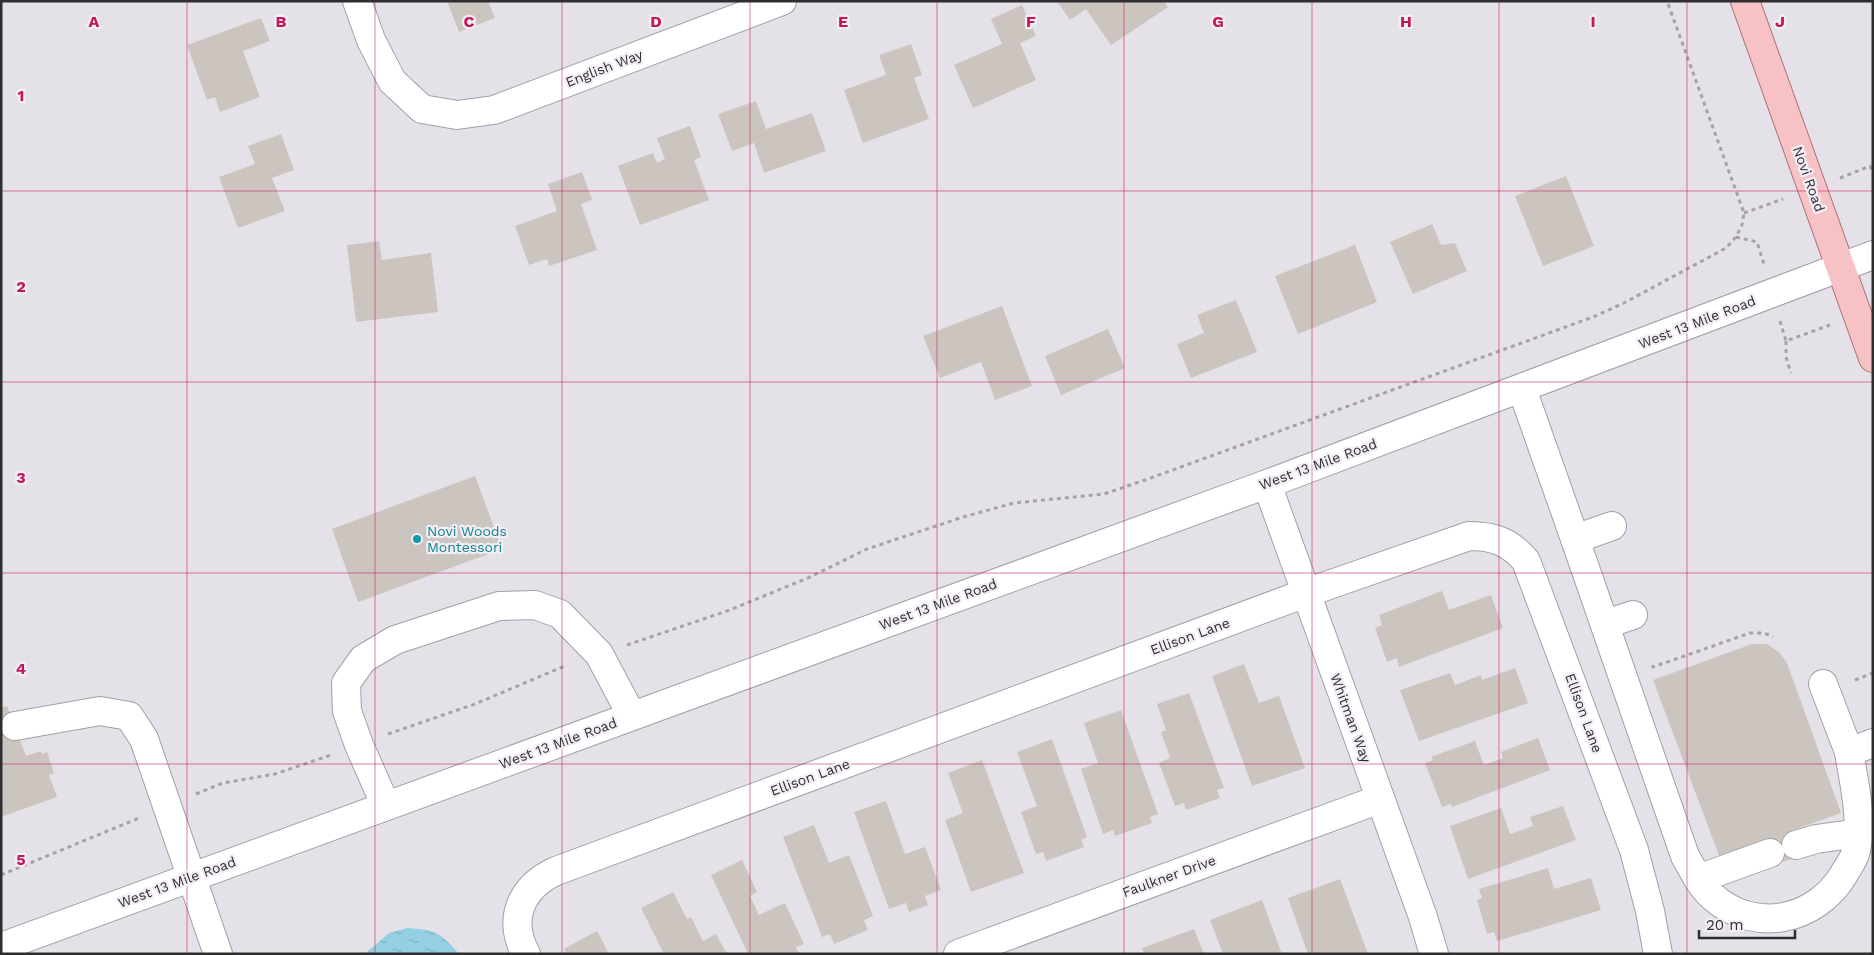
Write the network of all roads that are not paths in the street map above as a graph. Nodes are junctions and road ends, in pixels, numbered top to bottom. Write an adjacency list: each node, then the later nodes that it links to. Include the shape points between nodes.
1 (356, 1): 2 (street, English Way, via 392,81 422,109 457,116 494,110)
2 (782, 1)
3 (1744, 1): 5 (main road, Novi Road)
4 (1873, 255): 5 (street, West 13 Mile Road)
5 (1841, 267): 6 (main road, Novi Road); 7 (street, West 13 Mile Road)
6 (1873, 358)
7 (1522, 389): 8 (street, West 13 Mile Road); 10 (street)
8 (1267, 484): 11 (street, Whitman Way); 15 (street, West 13 Mile Road)
9 (1612, 526): 10 (street)
10 (1575, 539): 13 (street)
11 (1306, 593): 18 (street, Whitman Way); 27 (street, Ellison Lane, via 556,871 541,878 522,902 517,916 518,936); 30 (street, Ellison Lane, via 1469,536 1493,538 1516,549 1526,561 1536,584 1634,850)
12 (1633, 615): 13 (street)
13 (1606, 624): 24 (street, via 1685,856)
14 (1823, 684): 17 (street)
15 (632, 716): 19 (street, West 13 Mile Road); 19 (street, via 599,654 560,614 535,605 499,606 395,640 363,659 346,683 347,711)
16 (15, 726): 23 (street, via 100,711 129,716 144,740)
17 (1861, 747): 20 (street)
18 (1380, 799): 28 (street, Faulkner Drive); 29 (street, Whitman Way)
19 (386, 806): 23 (street, West 13 Mile Road)
20 (1859, 833): 21 (street); 24 (street, via 1854,856 1840,881 1818,905 1790,917 1764,919 1733,911 1712,897)
21 (1796, 844)
22 (1770, 854): 24 (street)
23 (191, 877): 25 (street, West 13 Mile Road); 26 (street)
24 (1698, 879)
25 (1, 947)
26 (218, 954)
27 (526, 954)
28 (958, 954)
29 (1434, 954)
30 (1658, 954)

